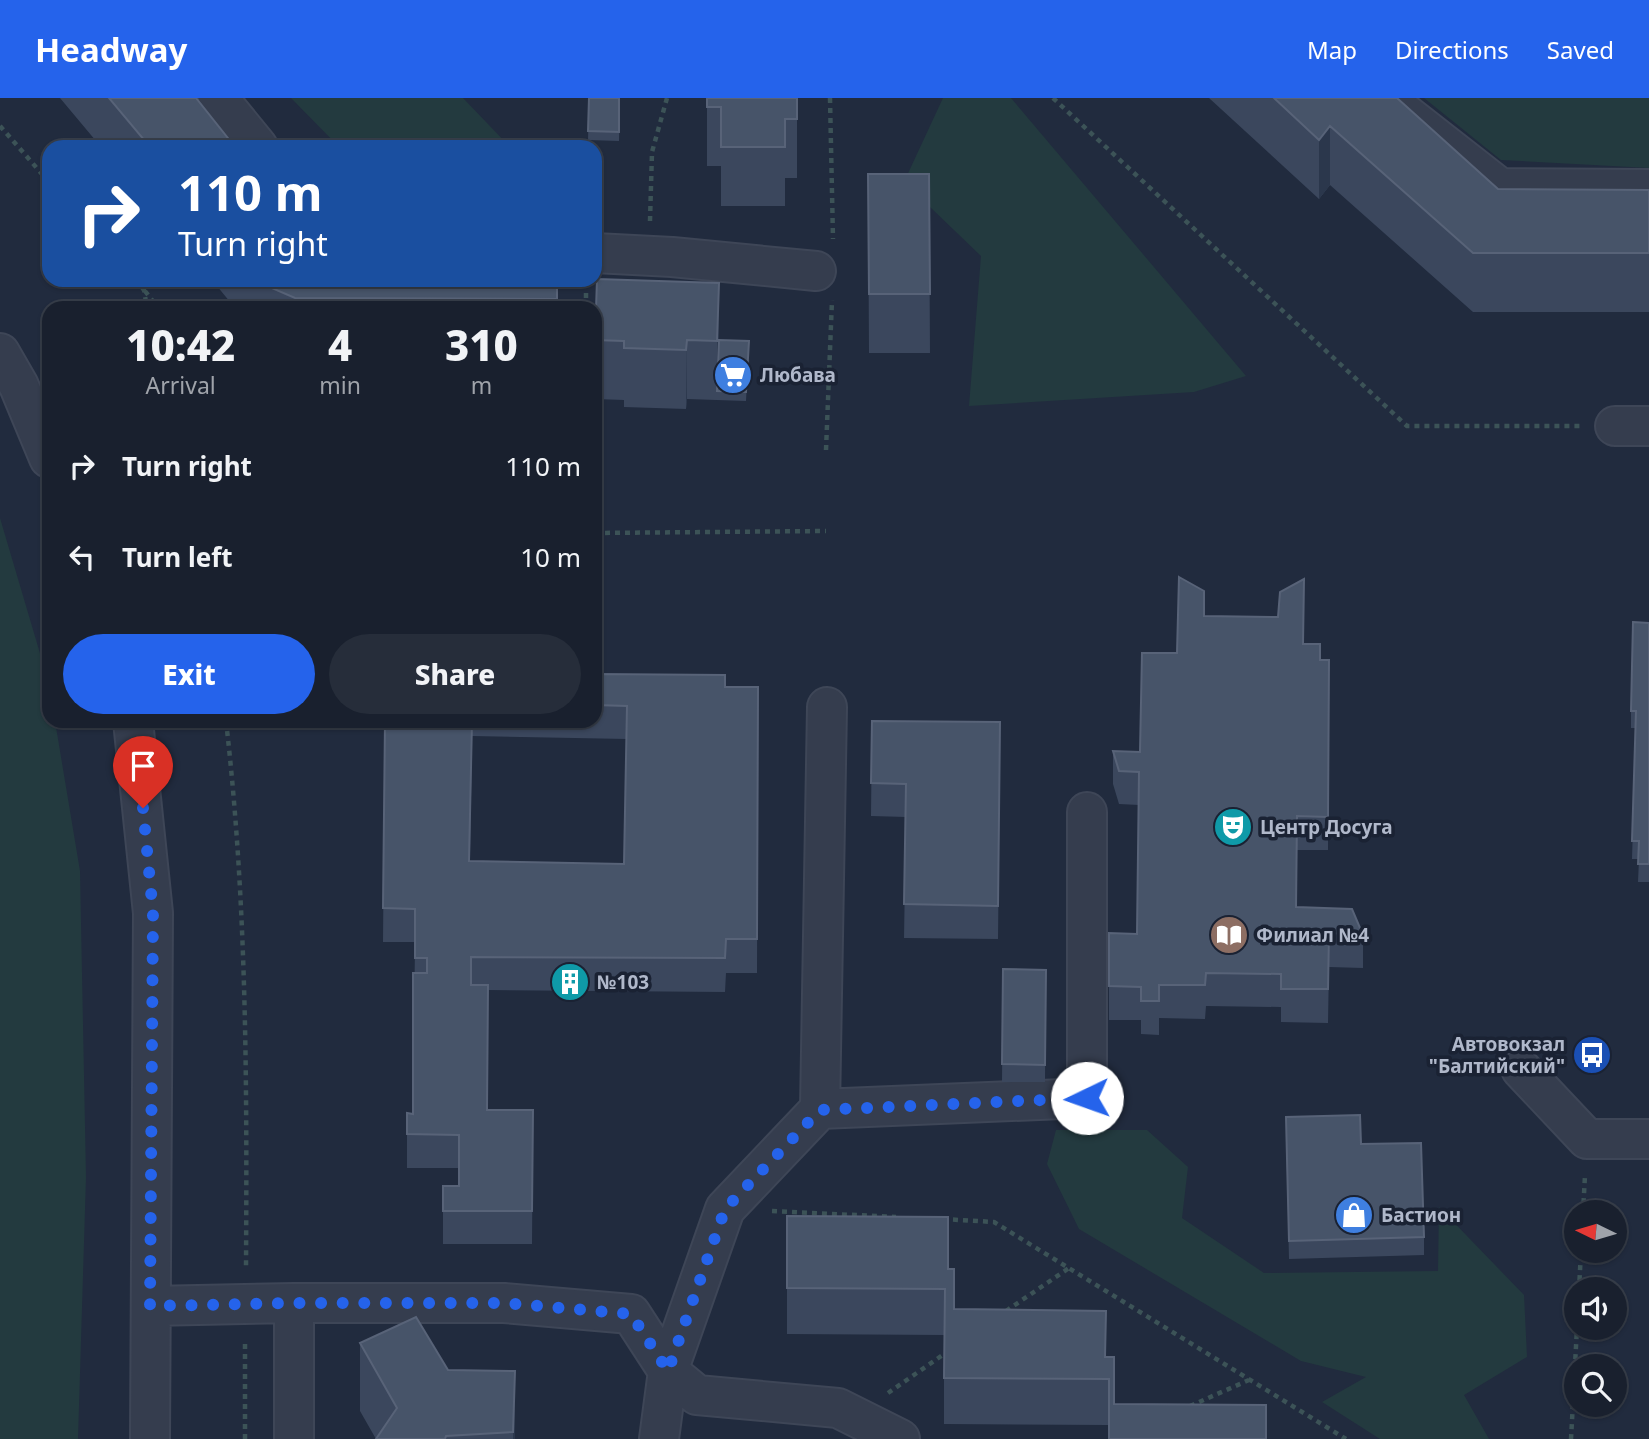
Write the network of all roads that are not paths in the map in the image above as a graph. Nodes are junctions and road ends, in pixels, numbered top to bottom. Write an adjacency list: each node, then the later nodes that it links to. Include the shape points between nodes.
1 (218, 98): 3 (street)
2 (1385, 98): 4 (street, via 1500,188)
3 (252, 140)
4 (1649, 189)
5 (602, 253): 6 (street)
6 (816, 271)
7 (0, 353): 8 (street)
8 (42, 441)
9 (827, 707): 13 (street)
10 (135, 728): 16 (street, via 153,913)
11 (1087, 812): 13 (street, via 1087,1098)
12 (1521, 1069): 14 (street, via 1587,1139)
13 (820, 1110): 17 (street, via 725,1209)
14 (1649, 1139)
15 (294, 1303): 16 (street); 17 (street, via 504,1303 631,1314); 19 (street)
16 (150, 1306): 18 (street)
17 (668, 1371): 20 (street); 21 (street, via 696,1395 838,1408)
18 (150, 1439)
19 (295, 1439)
20 (659, 1439)
21 (900, 1439)

